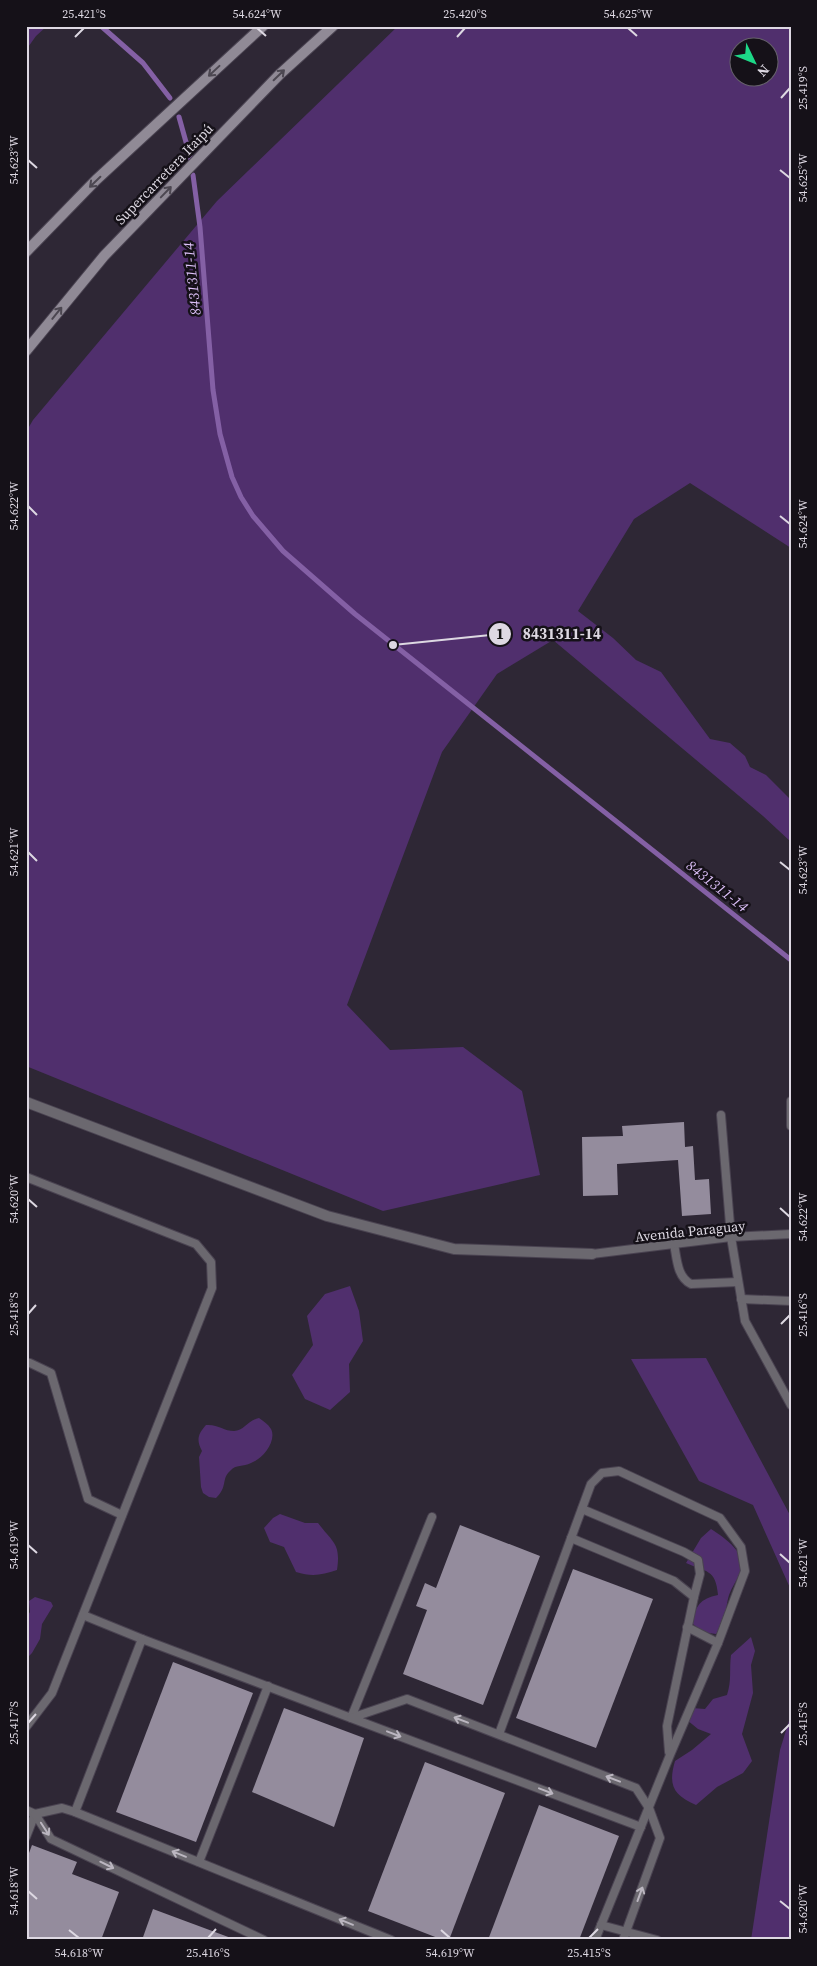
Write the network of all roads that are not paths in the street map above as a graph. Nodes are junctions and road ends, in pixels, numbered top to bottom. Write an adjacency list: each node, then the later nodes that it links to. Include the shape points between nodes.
1 (263, 26): 3 (street, one-way to 3, via 96,180)
2 (333, 26): 4 (street, Supercarretera Itaipú, one-way to 2, via 104,256 280,74)
3 (26, 252)
4 (26, 351)
5 (791, 1101): 8 (lane)
6 (26, 1102): 13 (street, via 327,1216 454,1249)
7 (721, 1115): 11 (lane)
8 (791, 1126)
9 (26, 1177): 20 (lane, via 196,1244 210,1262 212,1288)
10 (791, 1234): 11 (lane, Avenida Paraguay)
11 (731, 1238): 12 (lane, Avenida Paraguay); 14 (lane)
12 (674, 1244): 13 (lane, Avenida Paraguay); 14 (lane, via 680,1273 685,1281 691,1284)
13 (592, 1254)
14 (738, 1282): 15 (lane)
15 (741, 1299): 16 (lane); 18 (lane, via 745,1321)
16 (791, 1301)
17 (30, 1363): 20 (lane, via 51,1373 88,1499)
18 (791, 1405)
19 (582, 1509): 22 (lane); 23 (lane, via 698,1560 700,1574); 27 (lane, via 591,1484 602,1473 619,1472 720,1518 741,1547 746,1571)
20 (122, 1515): 24 (lane)
21 (432, 1517): 29 (lane)
22 (571, 1538): 23 (lane, via 674,1580); 31 (lane)
23 (694, 1597): 25 (lane)
24 (83, 1615): 26 (lane); 30 (lane, via 52,1693)
25 (687, 1627): 27 (lane); 32 (lane, via 667,1726)
26 (142, 1639): 28 (lane); 35 (lane)
27 (718, 1643): 32 (lane)
28 (268, 1686): 29 (lane); 39 (lane)
29 (351, 1718): 31 (lane, one-way to 29, via 407,1699); 37 (lane, one-way to 37)
30 (26, 1726)
31 (498, 1734): 33 (lane, one-way to 31, via 636,1788)
32 (670, 1755): 33 (lane)
33 (649, 1808): 37 (lane); 41 (lane, one-way to 33, via 660,1838)
34 (26, 1810): 36 (lane)
35 (75, 1812): 36 (lane, via 62,1808); 39 (lane, one-way to 35)
36 (35, 1814): 38 (lane); 42 (lane, one-way to 42, via 51,1839)
37 (640, 1827): 40 (lane)
38 (26, 1837)
39 (199, 1862): 44 (lane, one-way to 39)
40 (601, 1925): 41 (lane); 45 (lane)
41 (626, 1931): 46 (lane); 47 (lane)
42 (246, 1936): 43 (lane)
43 (264, 1940)
44 (391, 1940)
45 (595, 1940)
46 (623, 1940)
47 (657, 1940)

